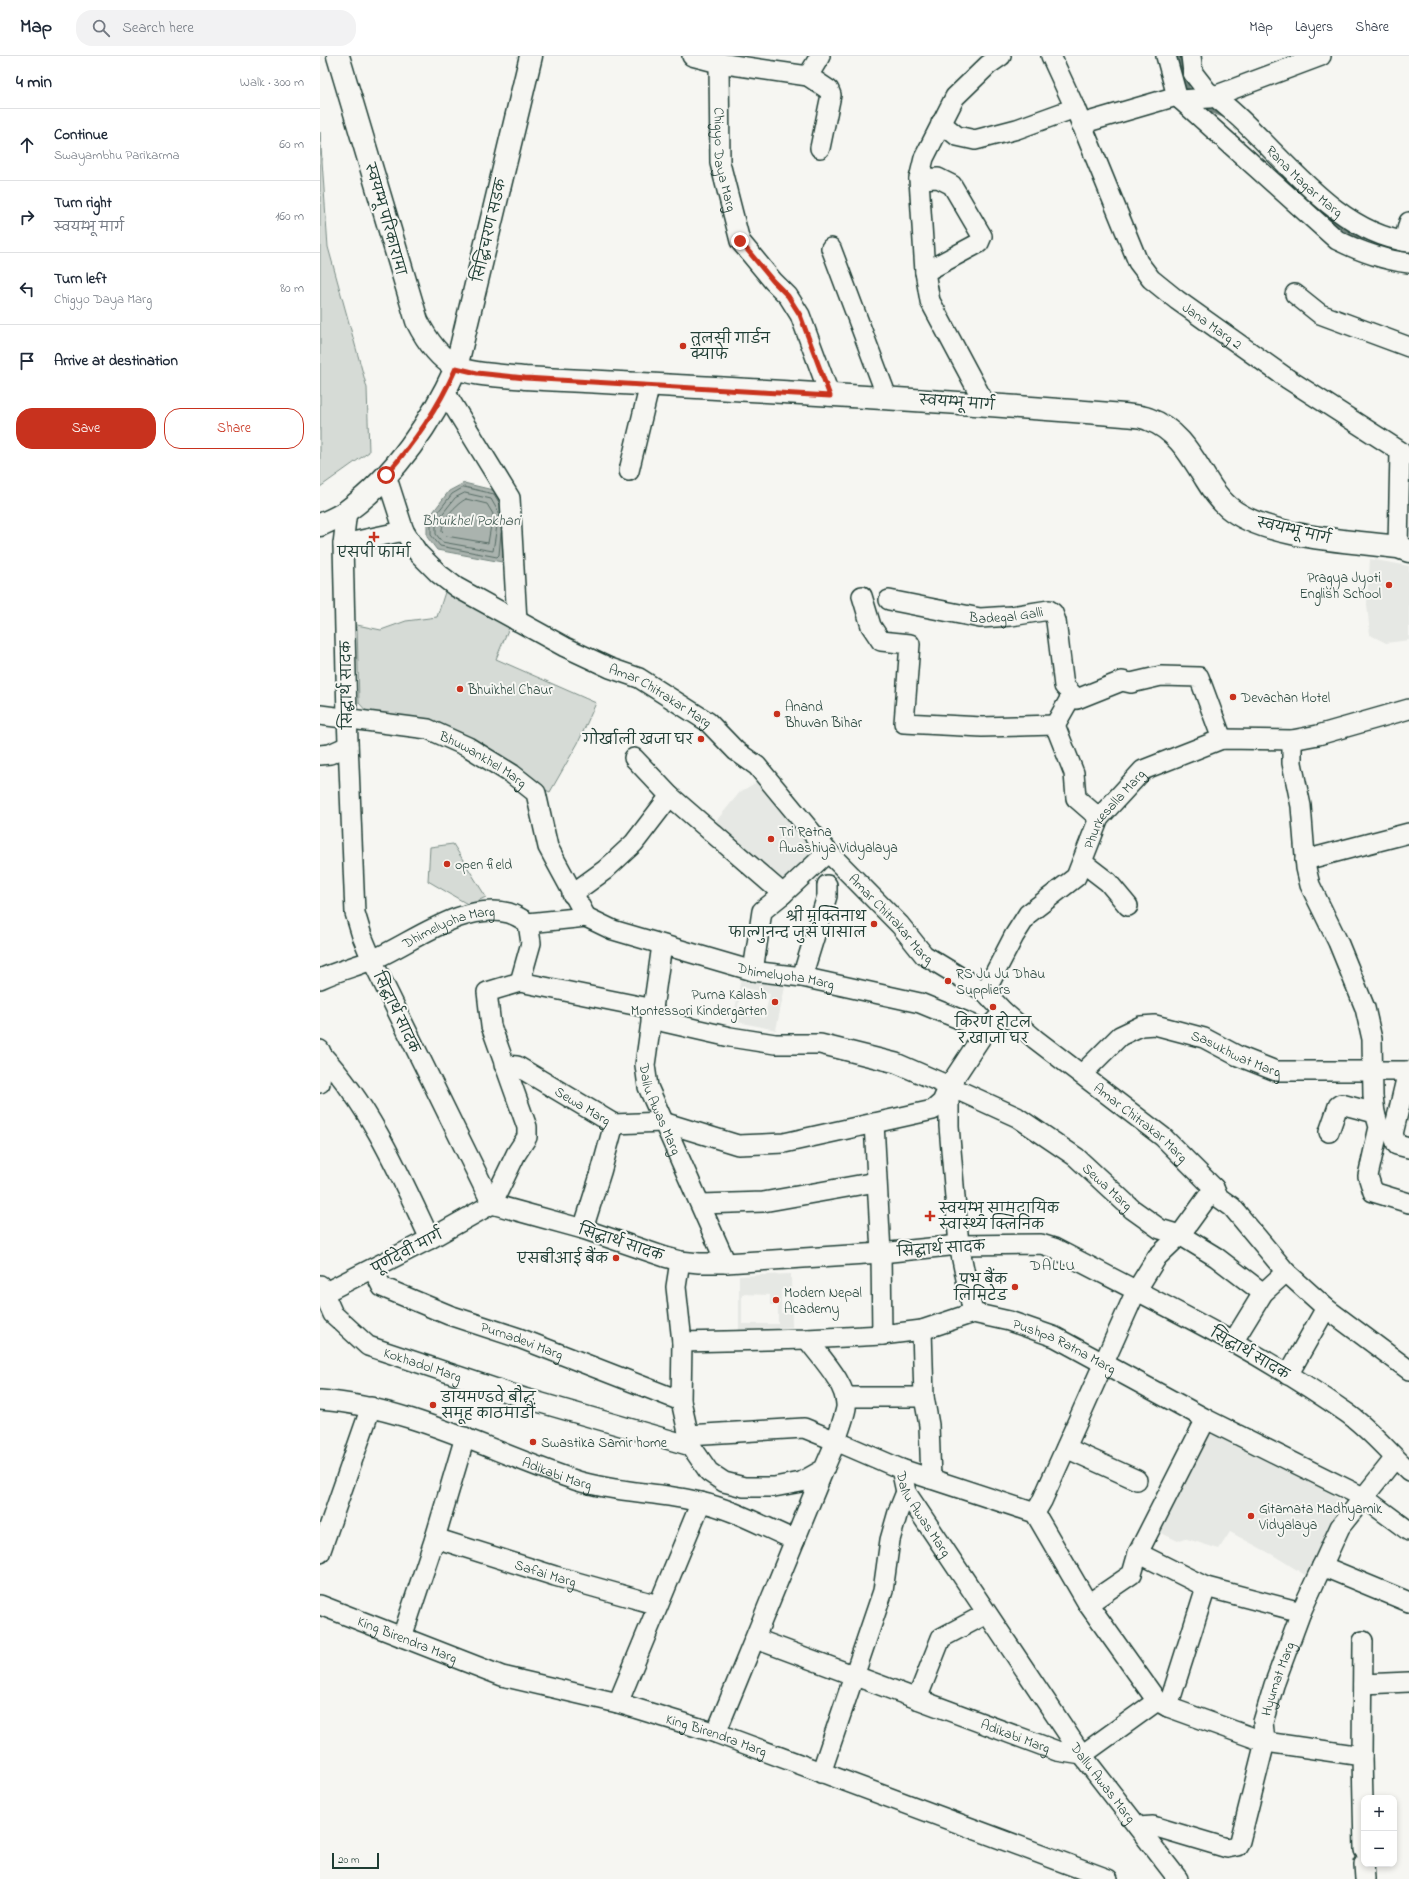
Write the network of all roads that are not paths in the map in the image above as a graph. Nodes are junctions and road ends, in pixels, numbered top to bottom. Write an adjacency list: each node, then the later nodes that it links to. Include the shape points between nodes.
1 (338, 56): 25 (main road, स्वयम्भू परिकारामा, via 417,321 433,347)
2 (531, 56): 25 (main road, सिद्धिचरण सडक)
3 (692, 56): 10 (street)
4 (820, 56): 11 (street)
5 (1001, 56): 15 (street, via 955,97)
6 (1051, 56): 14 (street, Jana Marg 2)
7 (1166, 56): 13 (street)
8 (1191, 56): 12 (street, Rana Magar Marg, via 1193,73)
9 (1321, 56): 12 (street)
10 (719, 63): 11 (street); 28 (street, Chigyo Daya Marg, via 720,163 740,241 788,296 800,315)
11 (808, 76): 16 (street, via 829,90 831,95)
12 (1212, 97): 13 (street); 19 (street, Rana Magar Marg, via 1316,193 1346,216 1368,230)
13 (1182, 98): 14 (street); 21 (street, via 1337,240 1353,248)
14 (1078, 116): 15 (street, via 975,140 958,136); 31 (street, Jana Marg 2, via 1138,262 1151,278 1177,300 1288,378)
15 (941, 123): 17 (street, via 924,158)
16 (820, 148)
17 (919, 179): 22 (street); 22 (street, via 938,178 952,185 982,236 979,243)
18 (1409, 222): 19 (street)
19 (1407, 241)
20 (831, 248): 29 (street)
21 (1409, 263)
22 (925, 272): 30 (street, via 930,301)
23 (1295, 294): 24 (street, via 1320,314)
24 (1409, 347)
25 (456, 368): 26 (main road, स्वयम्भू मार्ग, via 525,378); 27 (main road, सिद्धिचरण सडक)
26 (650, 384): 28 (main road, स्वयम्भू मार्ग); 33 (street)
27 (445, 392): 32 (main road, सिद्धिचरण सडक, via 428,422); 41 (street, via 510,498)
28 (830, 396): 29 (main road, स्वयम्भू मार्ग)
29 (887, 397): 30 (main road, स्वयम्भू मार्ग)
30 (985, 404): 38 (main road, स्वयम्भू मार्ग, via 1124,414 1148,419 1170,430 1186,447 1214,492 1228,507 1248,520 1321,538)
31 (1405, 451): 38 (street, Jana Marg 2)
32 (393, 468): 34 (main road, सिद्धिचरण सडक); 36 (street, Amar Chitrakar Marg)
33 (629, 471)
34 (347, 511): 35 (main road, सिद्धिचरण सडक); 37 (street, सिद्धार्थ सादक)
35 (320, 526)
36 (404, 531): 37 (street); 41 (street, Amar Chitrakar Marg, via 418,553 456,587)
37 (343, 544): 45 (street, सिद्धार्थ सादक)
38 (1403, 549)
39 (862, 596): 46 (street, via 871,626 881,641 910,644 904,723 982,727)
40 (890, 600): 42 (street, Badegal Galli, via 980,618 1049,610 1056,621 1064,686)
41 (517, 621): 55 (street, Amar Chitrakar Marg, via 565,647 639,678 708,722 736,751 757,766)
42 (1072, 695): 46 (street); 47 (street, via 1077,699 1122,681 1131,683 1161,676 1199,677)
43 (1409, 710): 48 (street, Phurkesalla Marg)
44 (320, 715): 45 (street, Bhuwankhel Marg)
45 (346, 717): 49 (street, सिद्धार्थ सादक); 59 (street, Bhuwankhel Marg, via 428,729 468,747 512,774 536,793 548,847)
46 (1055, 725): 53 (street, via 1074,773 1076,798)
47 (1222, 739): 48 (street, Phurkesalla Marg); 53 (street, Phurkesalla Marg, via 1143,770)
48 (1292, 740): 56 (street, via 1295,785 1302,806)
49 (348, 746): 50 (street, via 330,754); 65 (street, सिद्धार्थ सादक, via 355,913)
50 (320, 755)
51 (634, 758): 52 (street)
52 (670, 796): 59 (street, via 634,843 605,870); 60 (street)
53 (1099, 818): 57 (street, Phurkesalla Marg)
54 (1409, 833): 56 (street)
55 (828, 852): 60 (street); 70 (street, Amar Chitrakar Marg, via 900,925 924,955)
56 (1305, 860): 77 (street, via 1310,885 1338,942 1365,1008 1372,1039)
57 (1082, 862): 61 (street, via 1108,882); 70 (street, Phurkesalla Marg, via 1076,877 1028,914)
58 (826, 885): 67 (street, via 826,896)
59 (572, 894): 62 (street, Bhuwankhel Marg)
60 (783, 894): 66 (street, via 762,911)
61 (1128, 906)
62 (586, 917): 63 (street); 64 (street, Dhimelyoha Marg, via 613,930)
63 (528, 923): 65 (street, Dhimelyoha Marg, via 510,913 488,910 460,917); 69 (street, via 531,943)
64 (662, 945): 66 (street, Dhimelyoha Marg); 72 (street, Dallu Awas Marg)
65 (372, 960): 68 (street, Dhimelyoha Marg, via 337,970); 90 (street, सिद्धार्थ सादक)
66 (753, 971): 67 (street, Dhimelyoha Marg)
67 (802, 978): 73 (street, Dhimelyoha Marg, via 920,1003)
68 (320, 979)
69 (520, 982): 72 (street); 75 (street, via 487,992 491,1026)
70 (985, 992): 71 (street, Amar Chitrakar Marg)
71 (1004, 1012): 73 (street, Sewa Marg); 78 (street, Amar Chitrakar Marg)
72 (653, 1014): 80 (street, via 730,1037 775,1044 820,1044 896,1064); 82 (street, Dallu Awas Marg, via 645,1065 648,1087)
73 (986, 1030): 80 (street, Sewa Marg)
74 (321, 1052): 79 (street); 94 (street, via 339,1073 388,1150)
75 (504, 1064): 84 (street, Sewa Marg, via 517,1066); 90 (street, via 527,1127 528,1137 516,1154)
76 (1409, 1071): 77 (street, Sasukhwat Marg); 86 (street, via 1393,1134 1397,1145)
77 (1372, 1072): 78 (street, Sasukhwat Marg, via 1276,1071 1238,1056 1204,1038 1155,1025 1140,1026 1120,1036); 81 (street)
78 (1082, 1074): 88 (street, Amar Chitrakar Marg, via 1163,1137)
79 (320, 1083)
80 (949, 1086): 83 (street, Sewa Marg, via 942,1102 933,1110); 93 (street, Sewa Marg, via 1017,1117 1076,1157 1132,1209 1160,1229); 95 (street, via 949,1126)
81 (1376, 1114): 85 (street, via 1341,1104); 89 (street, via 1379,1127 1368,1176 1373,1192)
82 (663, 1122): 83 (street, Sewa Marg, via 738,1145 784,1143); 84 (street, Sewa Marg); 91 (street, Dallu Awas Marg)
83 (874, 1123): 87 (street)
84 (614, 1124): 92 (street)
85 (1329, 1132)
86 (1409, 1148)
87 (876, 1182): 91 (street, via 763,1202); 96 (street)
88 (1214, 1188): 93 (street); 100 (street, Amar Chitrakar Marg, via 1218,1197 1232,1207)
89 (1409, 1203)
90 (492, 1204): 92 (street, सिद्धार्थ सादक); 94 (street, पूर्णदेवी मार्ग)
91 (701, 1204): 98 (street, Dallu Awas Marg)
92 (583, 1229): 97 (street, सिद्धार्थ सादक)
93 (1180, 1235): 101 (street, via 1157,1257); 103 (street, Sewa Marg, via 1216,1257)
94 (430, 1239): 99 (street, पूर्णदेवी मार्ग)
95 (959, 1245): 96 (street, सिद्धार्थ सादक); 101 (street, सिद्धार्थ सादक, via 1041,1244 1054,1248); 105 (street)
96 (881, 1253): 98 (street, सिद्धार्थ सादक); 107 (street)
97 (680, 1261): 98 (street, सिद्धार्थ सादक); 109 (street, via 676,1287)
98 (726, 1263)
99 (373, 1269): 102 (street, पूर्णदेवी मार्ग); 117 (street, Purnadevi Marg, via 382,1287)
100 (1286, 1272): 103 (street); 104 (street, Amar Chitrakar Marg)
101 (1136, 1291): 110 (street, सिद्धार्थ सादक); 111 (street)
102 (321, 1292): 121 (street, Kokhadol Marg, via 333,1314 368,1346 524,1398)
103 (1263, 1293): 110 (street)
104 (1326, 1308): 112 (street, Amar Chitrakar Marg); 113 (street)
105 (973, 1313): 106 (street); 111 (street, Pushpa Ratna Marg, via 1009,1321 1056,1337)
106 (922, 1330): 107 (street); 115 (street)
107 (882, 1335): 108 (street)
108 (807, 1339): 109 (street); 114 (street, via 841,1386)
109 (682, 1342): 117 (street)
110 (1233, 1342): 113 (street, सिद्धार्थ सादक)
111 (1104, 1364): 119 (street, Pushpa Ratna Marg); 123 (street)
112 (1409, 1370)
113 (1288, 1375): 124 (street, सिद्धार्थ सादक, via 1348,1414)
114 (845, 1397): 115 (street); 122 (street, via 844,1417)
115 (924, 1397): 127 (street, via 929,1425)
116 (320, 1400): 118 (street, Adikabi Marg)
117 (681, 1401): 121 (street)
118 (371, 1407): 120 (street, Adikabi Marg); 136 (street)
119 (1206, 1419): 130 (street, Pushpa Ratna Marg); 137 (street)
120 (465, 1437): 131 (street, Adikabi Marg, via 579,1481); 134 (street)
121 (689, 1441): 122 (street, Kokhadol Marg, via 804,1428); 125 (street, via 709,1472 724,1482 744,1487 774,1487 801,1482)
122 (836, 1441): 125 (street); 126 (street, Dallu Awas Marg)
123 (1066, 1448): 128 (street); 132 (street)
124 (1402, 1464): 130 (street, Hyumat Marg)
125 (824, 1469): 135 (street)
126 (901, 1469): 127 (street); 129 (street, Dallu Awas Marg)
127 (931, 1479): 132 (street)
128 (1137, 1480)
129 (906, 1492): 145 (street, Dallu Awas Marg); 149 (street, via 890,1540 883,1591)
130 (1363, 1497): 133 (street, Pushpa Ratna Marg); 138 (street, Hyumat Marg, via 1340,1527)
131 (701, 1502): 135 (street, Adikabi Marg); 142 (street)
132 (1035, 1513): 141 (street)
133 (1409, 1532)
134 (435, 1538): 142 (street, Safai Marg); 146 (street)
135 (795, 1540): 147 (street)
136 (320, 1553)
137 (1138, 1553): 139 (street); 141 (street, via 1132,1574)
138 (1322, 1566): 140 (street); 144 (street, Hyumat Marg)
139 (1206, 1587): 144 (street); 154 (street)
140 (1409, 1602)
141 (1088, 1604): 154 (street)
142 (658, 1605): 153 (street)
143 (320, 1606): 146 (street, King Birendra Marg)
144 (1301, 1612): 156 (street, Hyumat Marg, via 1263,1722)
145 (986, 1614): 152 (street, via 941,1638); 157 (street, Dallu Awas Marg)
146 (402, 1637): 153 (street, King Birendra Marg, via 502,1676)
147 (756, 1639): 149 (street, Adikabi Marg); 155 (street)
148 (1363, 1641): 151 (street)
149 (854, 1676): 152 (street, Adikabi Marg); 159 (street)
150 (1409, 1682): 151 (street)
151 (1363, 1684): 158 (street)
152 (917, 1699): 157 (street, Adikabi Marg, via 1057,1751)
153 (618, 1703): 155 (street, King Birendra Marg)
154 (1162, 1704): 156 (street); 157 (street)
155 (716, 1733): 159 (street, King Birendra Marg)
156 (1265, 1742): 158 (street); 160 (street, Hyumat Marg, via 1237,1846 1228,1848 1152,1826)
157 (1082, 1755): 160 (street, Dallu Awas Marg)
158 (1362, 1756): 161 (street)
159 (821, 1772): 163 (street, King Birendra Marg)
160 (1138, 1827): 164 (street, Dallu Awas Marg)
161 (1364, 1831)
162 (1364, 1867): 165 (street)
163 (1108, 1879)
164 (1178, 1879)
165 (1365, 1879)

